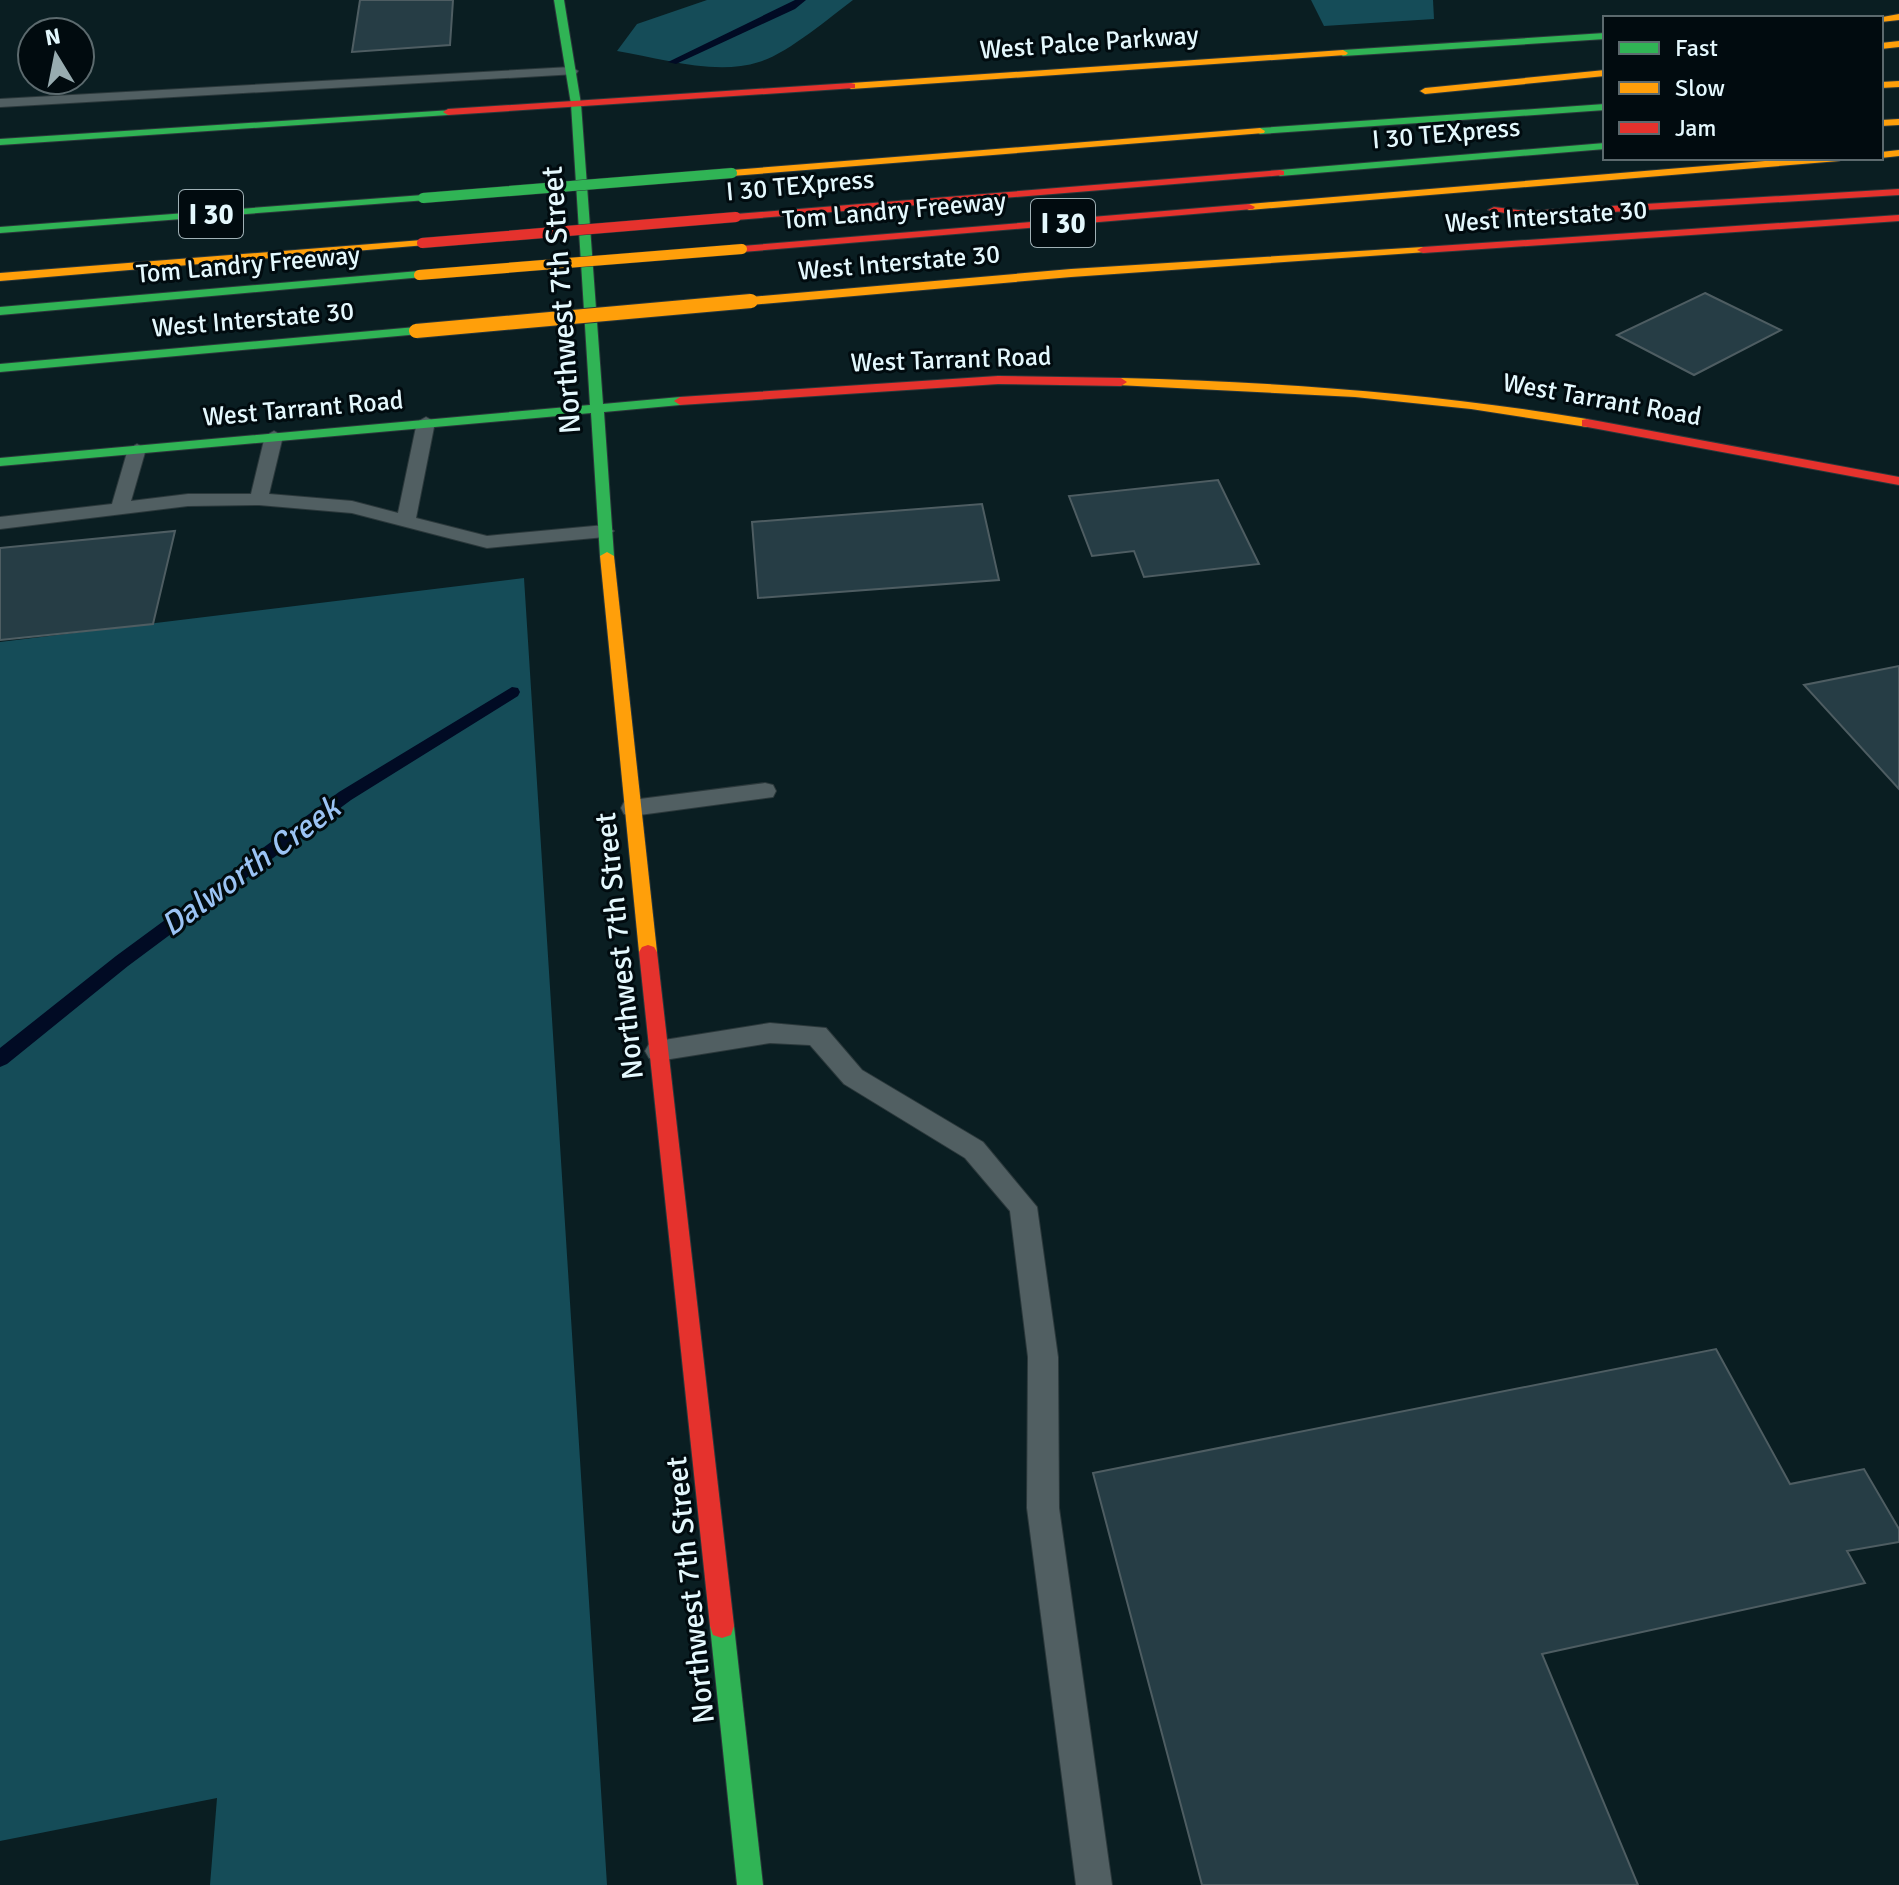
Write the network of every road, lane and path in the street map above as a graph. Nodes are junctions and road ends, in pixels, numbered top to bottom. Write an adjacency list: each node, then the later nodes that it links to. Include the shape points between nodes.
1 (559, 0): 3 (main road, Northwest 7th Street)
2 (1603, 36): 7 (main road, West Palce Parkway)
3 (571, 71): 6 (lane); 7 (main road, Northwest 7th Street)
4 (1603, 73): 5 (main road)
5 (1405, 93)
6 (0, 103)
7 (576, 104): 10 (main road); 21 (main road, Northwest 7th Street)
8 (1603, 107): 11 (main road, Tom Landry Freeway / I 30)
9 (1175, 118): 11 (main road)
10 (0, 142)
11 (1076, 144): 17 (main road, Tom Landry Freeway / I 30, bridge)
12 (1603, 146): 18 (main road, I 30 TEXpress, bridge)
13 (1816, 160): 15 (main road, Tom Landry Freeway / I 30)
14 (1899, 192): 15 (main road, via 1527,214)
15 (1384, 197): 19 (main road, Tom Landry Freeway / I 30, bridge)
16 (1898, 218): 20 (main road, West Interstate 30, bridge, via 1071,273)
17 (0, 230)
18 (0, 277)
19 (0, 311)
20 (0, 368)
21 (596, 407): 22 (main road, West Tarrant Road); 26 (main road, West Tarrant Road, via 998,380 1244,384 1491,405); 31 (main road, Northwest 7th Street)
22 (426, 422): 23 (main road, West Tarrant Road); 29 (lane)
23 (274, 436): 24 (main road, West Tarrant Road); 27 (lane)
24 (137, 449): 25 (main road, West Tarrant Road); 28 (lane)
25 (0, 462)
26 (1899, 481)
27 (259, 499): 28 (lane, via 188,500); 29 (lane, via 352,507)
28 (120, 509): 30 (lane)
29 (406, 519): 31 (lane, via 487,542)
30 (0, 523)
31 (605, 531): 33 (main road, Northwest 7th Street)
32 (765, 791): 33 (lane)
33 (632, 808): 34 (main road, Northwest 7th Street)
34 (658, 1051): 35 (main road, Northwest 7th Street); 36 (lane, via 770,1033 817,1035 853,1077 974,1150 1023,1207 1043,1357 1043,1508)
35 (750, 1885)
36 (1094, 1885)

